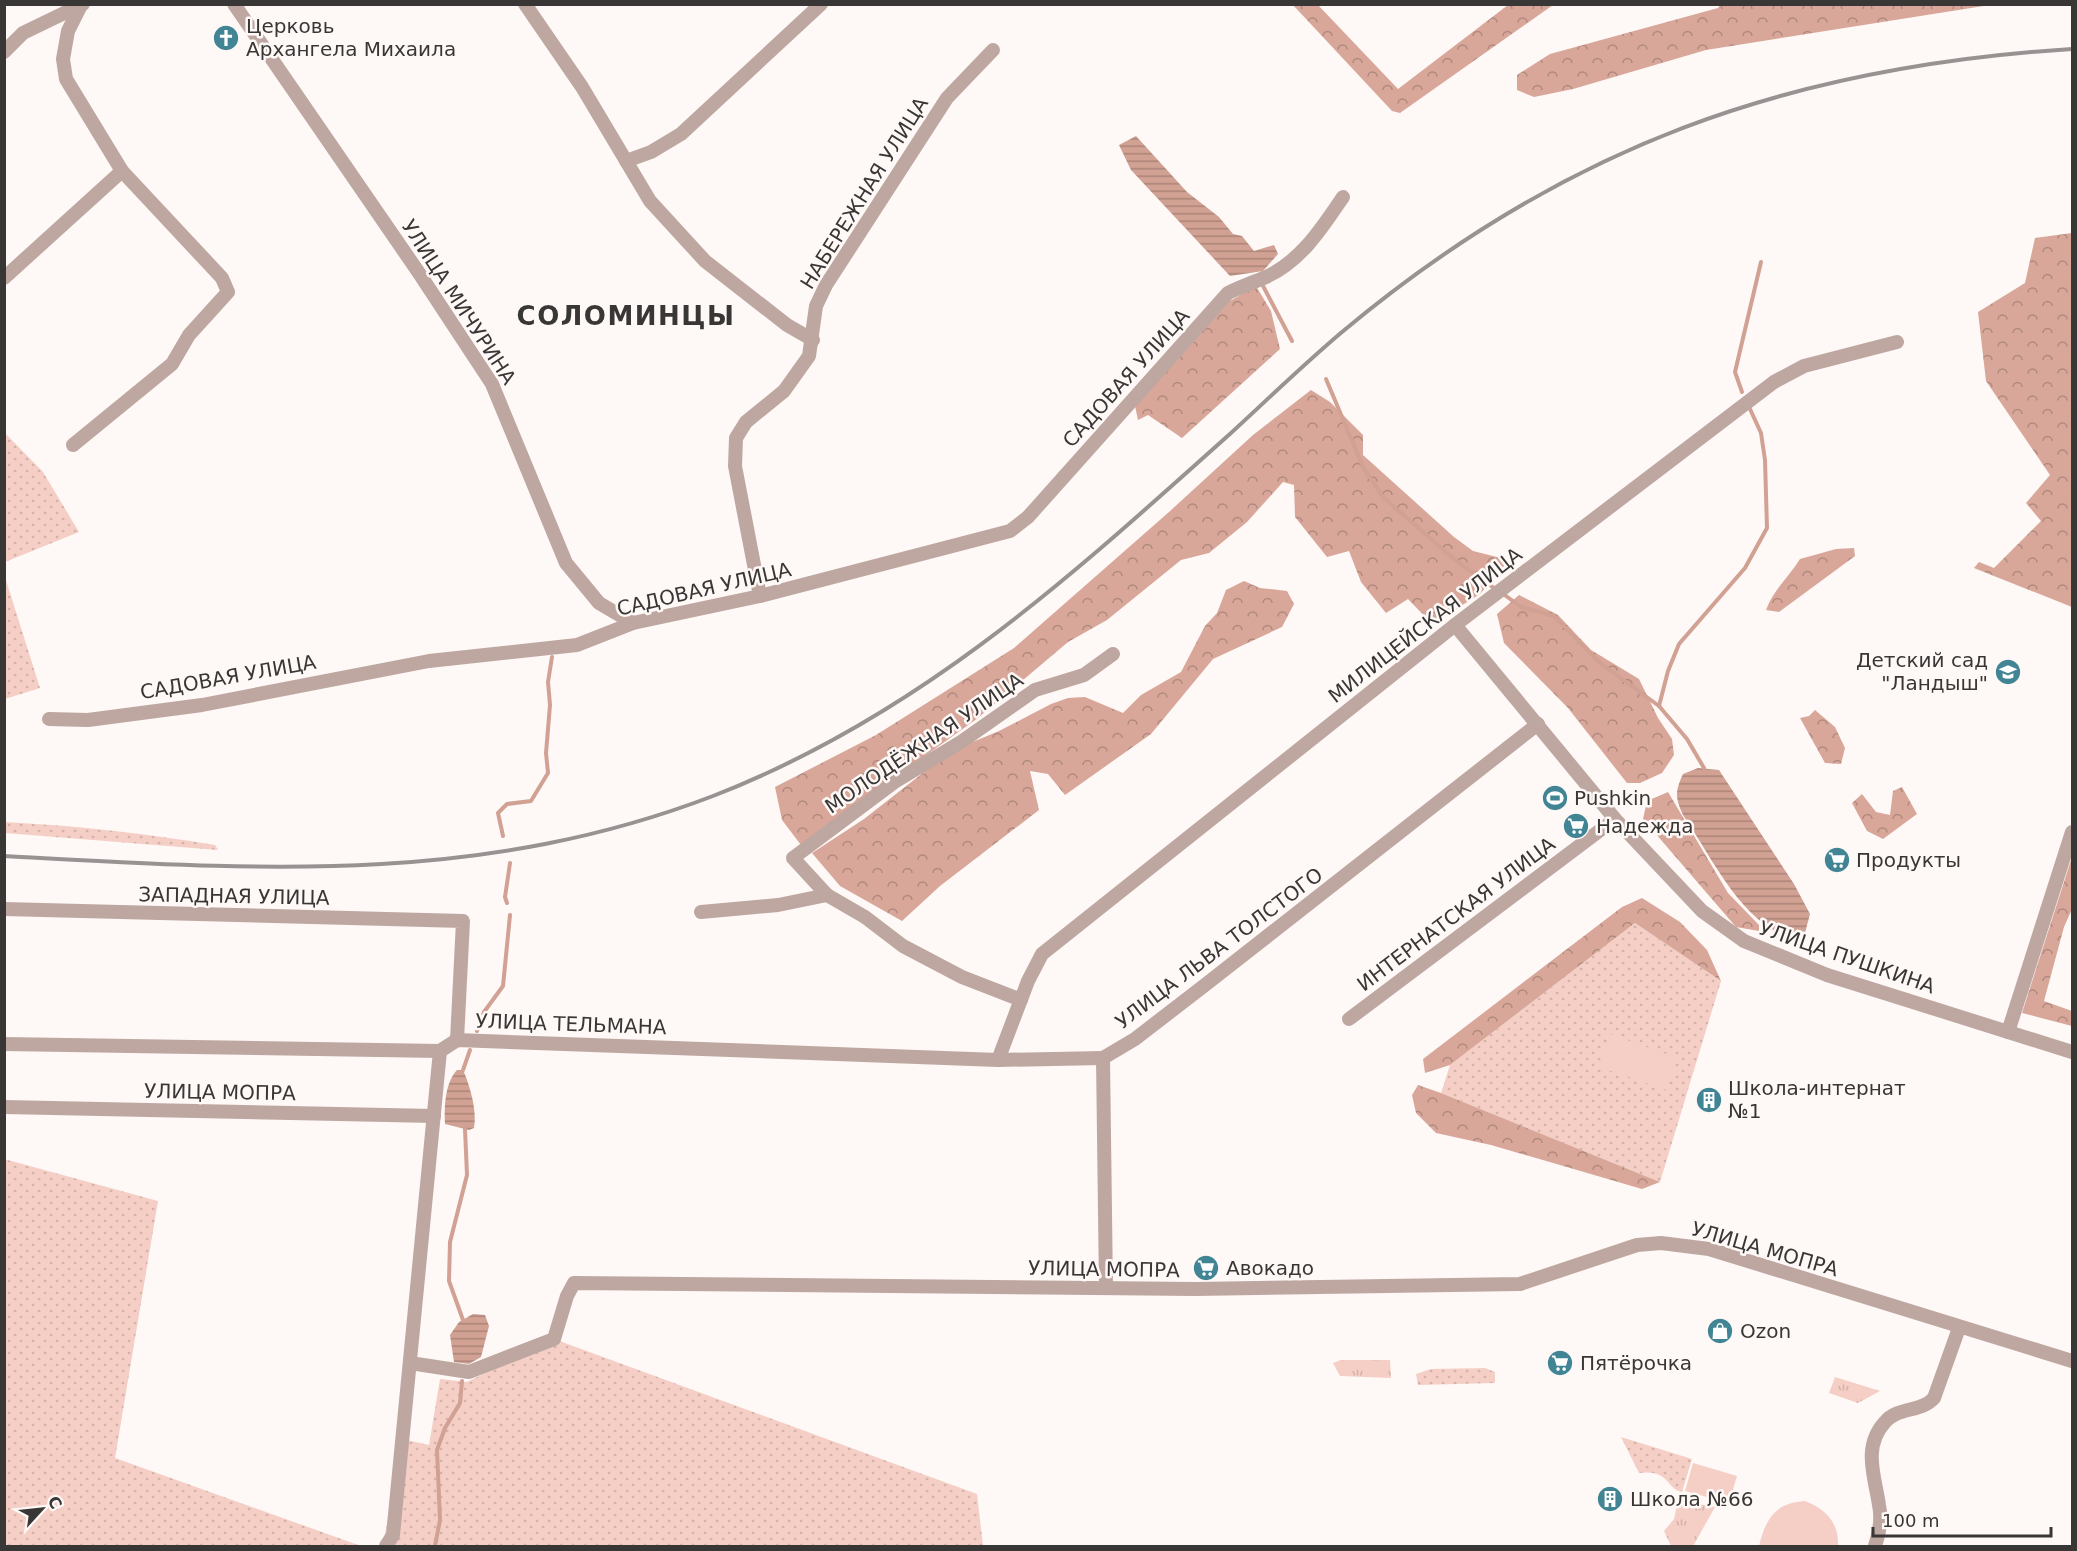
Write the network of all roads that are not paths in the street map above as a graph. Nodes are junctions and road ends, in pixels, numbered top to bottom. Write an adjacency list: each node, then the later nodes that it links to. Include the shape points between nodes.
1 (234, 4): 15 (street, УЛИЦА МИЧУРИНА, via 492,384 566,563 599,603)
2 (525, 4): 7 (street, via 582,87)
3 (821, 4): 7 (street, via 681,134)
4 (82, 5): 6 (street, via 23,33); 8 (street, via 68,31 63,59 66,79)
5 (993, 51): 11 (street, НАБЕРЕЖНАЯ УЛИЦА, via 947,98 826,285 816,306)
6 (4, 52)
7 (626, 161): 11 (street, via 651,201 705,261 787,325)
8 (122, 171): 10 (street); 13 (street, via 222,278 228,292 189,334 172,364)
9 (1343, 197): 14 (street, САДОВАЯ УЛИЦА, via 1313,241 1285,265 1228,293 1028,517 1010,531)
10 (4, 278)
11 (813, 340): 14 (street, НАБЕРЕЖНАЯ УЛИЦА, via 809,356 784,391 746,422 736,438 735,466)
12 (1898, 342): 16 (street, МИЛИЦЕЙСКАЯ УЛИЦА, via 1804,366 1779,379)
13 (73, 445)
14 (760, 596): 15 (street, САДОВАЯ УЛИЦА)
15 (633, 623): 18 (street, САДОВАЯ УЛИЦА, via 577,645 429,661 202,705 88,720)
16 (1455, 625): 19 (street, УЛИЦА ПУШКИНА); 25 (street, МИЛИЦЕЙСКАЯ УЛИЦА, via 1042,954)
17 (1113, 654): 22 (street, МОЛОДЁЖНАЯ УЛИЦА, via 1084,675 1035,690 896,781 793,858)
18 (49, 719)
19 (1538, 724): 20 (street, УЛИЦА ПУШКИНА); 32 (street, УЛИЦА ЛЬВА ТОЛСТОГО, via 1135,1039)
20 (1615, 819): 26 (street, ИНТЕРНАТСКАЯ УЛИЦА); 27 (street, УЛИЦА ПУШКИНА, via 1702,911 1744,941 1827,975)
21 (2073, 832): 27 (street)
22 (827, 896): 24 (street); 25 (street, via 865,917 912,951 962,977)
23 (4, 909): 28 (street, ЗАПАДНАЯ УЛИЦА, via 463,921)
24 (701, 912)
25 (1021, 1000): 33 (street, МИЛИЦЕЙСКАЯ УЛИЦА)
26 (1349, 1019)
27 (2008, 1032): 31 (street, УЛИЦА ПУШКИНА)
28 (457, 1040): 30 (street, УЛИЦА ТЕЛЬМАНА); 33 (street, УЛИЦА ТЕЛЬМАНА)
29 (4, 1044): 30 (street)
30 (440, 1051): 35 (street)
31 (2073, 1052)
32 (1103, 1058): 33 (street, УЛИЦА ТЕЛЬМАНА); 36 (street)
33 (998, 1060)
34 (4, 1107): 35 (street, УЛИЦА МОПРА)
35 (434, 1116): 39 (street)
36 (1106, 1288): 37 (street, УЛИЦА МОПРА, via 1520,1284 1614,1251 1661,1243 1709,1250); 39 (street, УЛИЦА МОПРА, via 574,1283 554,1339 469,1372)
37 (1959, 1328): 38 (street, УЛИЦА МОПРА); 41 (street, via 1934,1398 1886,1420 1874,1443 1872,1476 1880,1514)
38 (2073, 1361)
39 (410, 1364): 40 (street, via 393,1535)
40 (386, 1546)
41 (1875, 1546)

